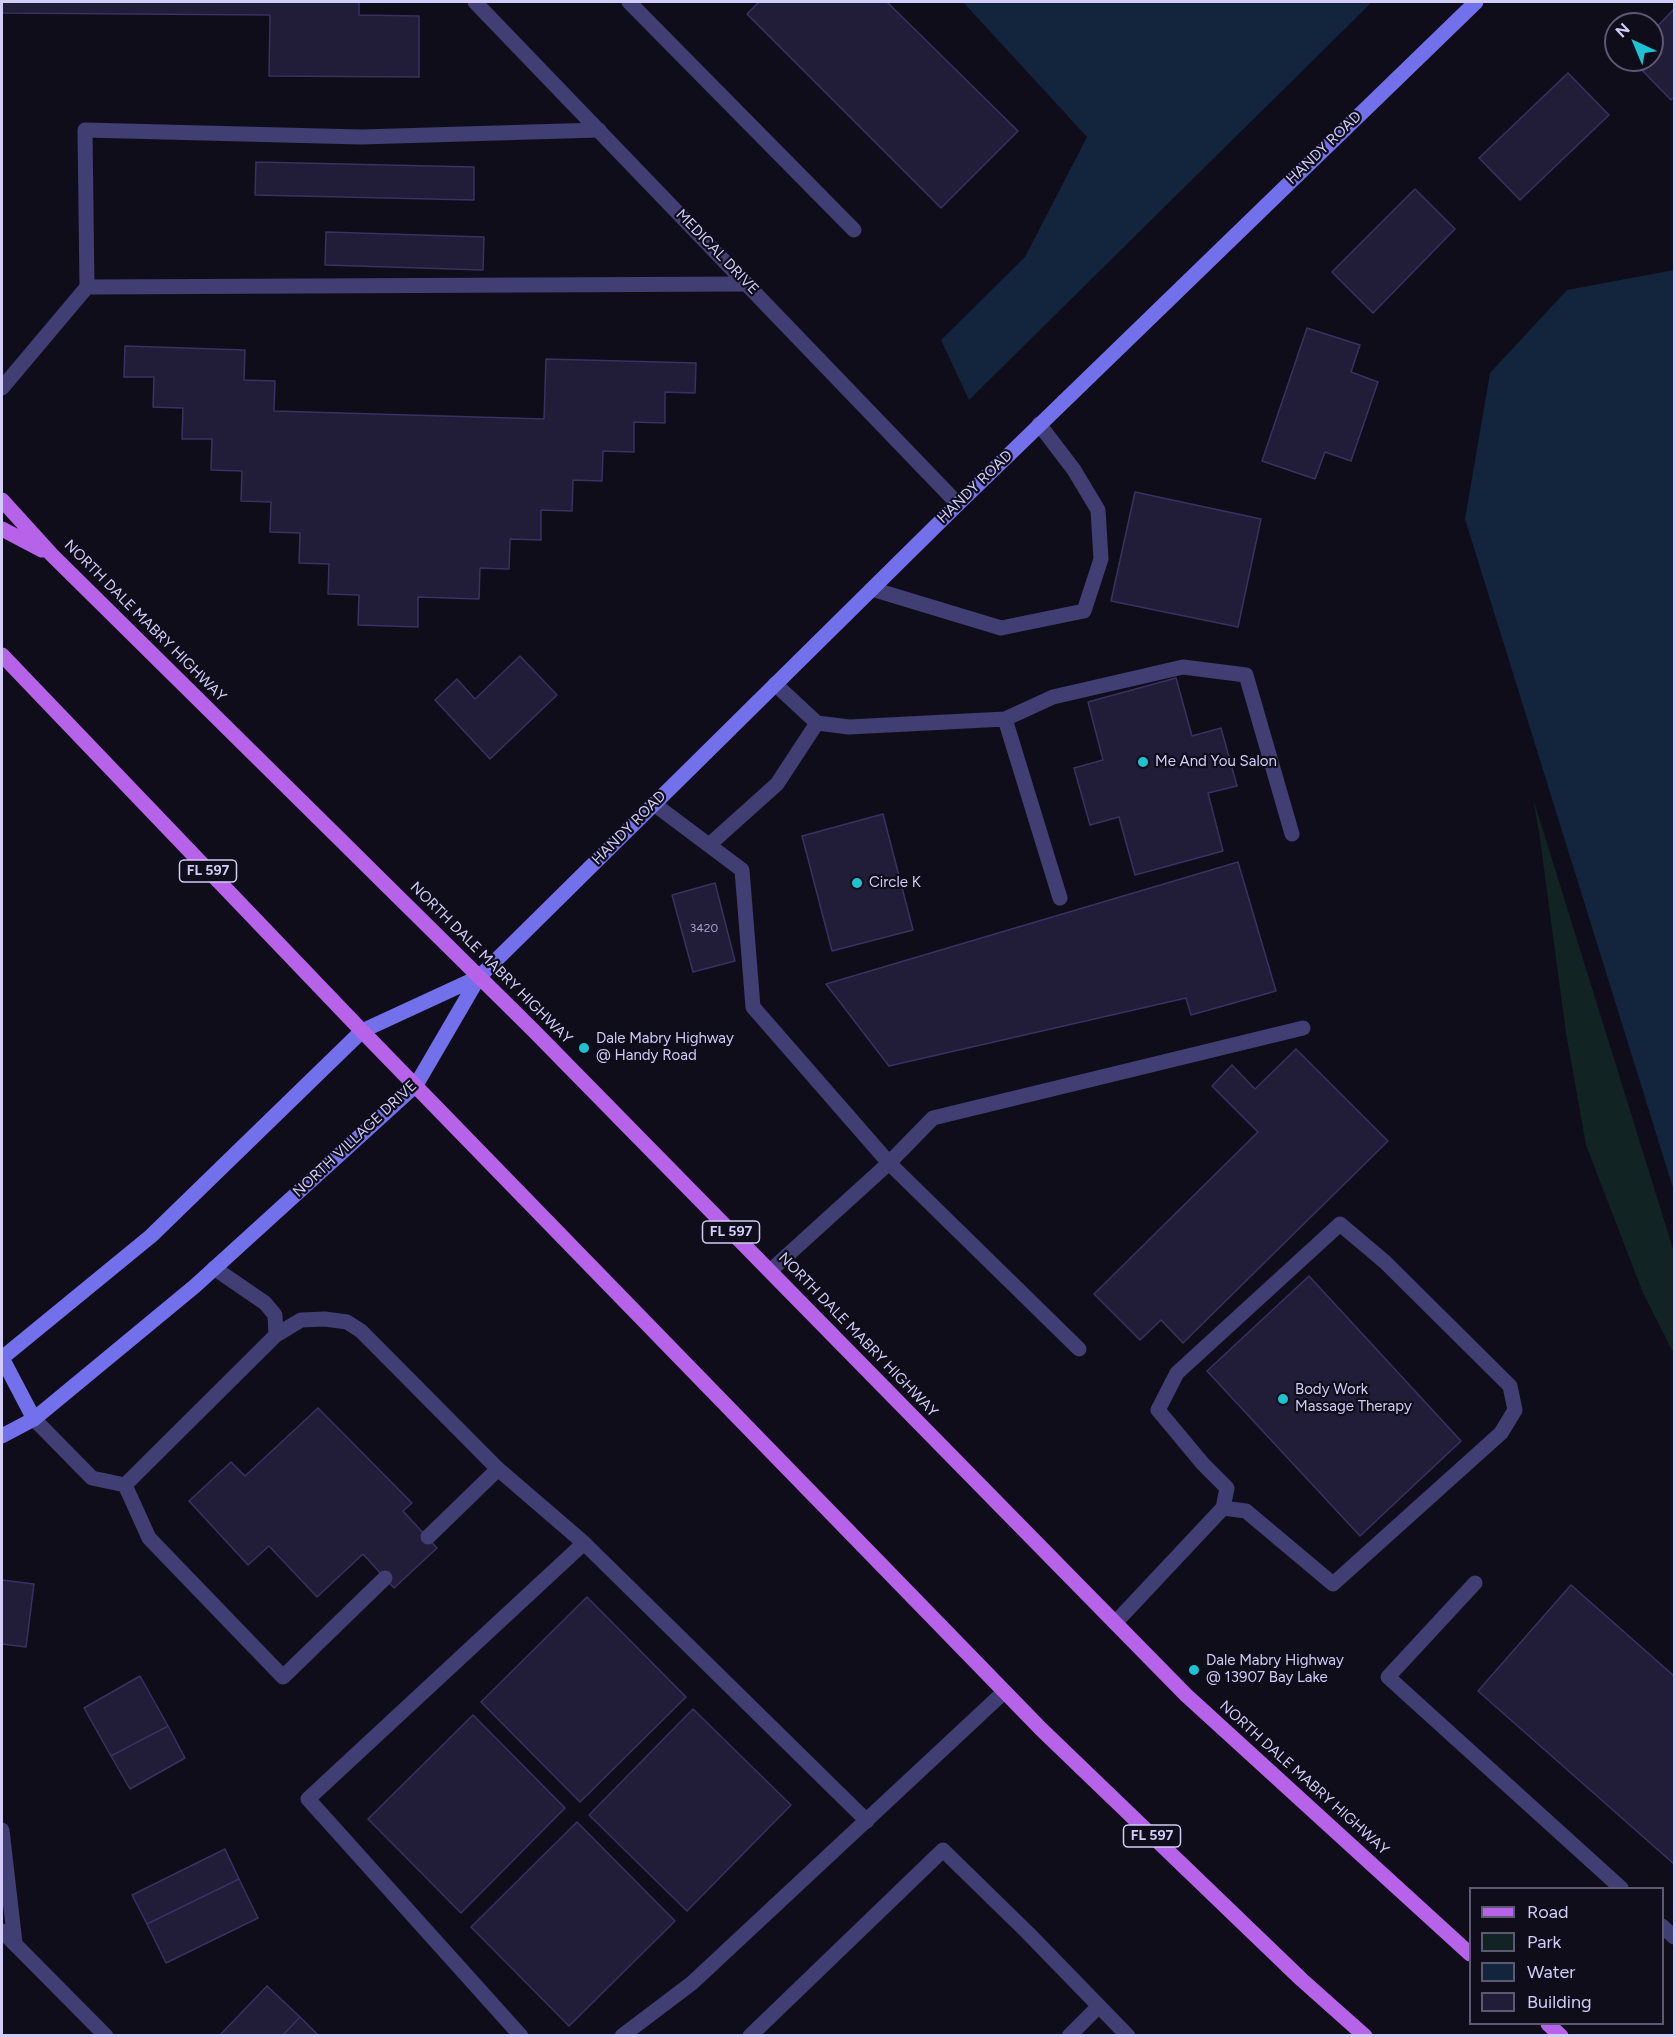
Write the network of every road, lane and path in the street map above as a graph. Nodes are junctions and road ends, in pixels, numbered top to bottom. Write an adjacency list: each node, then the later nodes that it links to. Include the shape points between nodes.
1 (475, 2): 4 (street, MEDICAL DRIVE)
2 (629, 2): 5 (street)
3 (1476, 2): 9 (street, HANDY ROAD)
4 (598, 130): 6 (street, MEDICAL DRIVE); 7 (street, via 361,137 85,130)
5 (854, 231)
6 (747, 284): 7 (street); 11 (street, MEDICAL DRIVE)
7 (87, 287): 8 (street)
8 (2, 388)
9 (1040, 424): 11 (street, HANDY ROAD); 14 (street, via 1098,510 1101,559 1084,611 1001,628)
10 (2, 500): 13 (main road, NORTH DALE MABRY HIGHWAY / FL 597)
11 (958, 504): 14 (street, HANDY ROAD)
12 (2, 529): 13 (main road)
13 (52, 555): 23 (main road, NORTH DALE MABRY HIGHWAY / FL 597)
14 (872, 589): 16 (street, HANDY ROAD)
15 (2, 655): 25 (main road, FL 597)
16 (775, 684): 18 (street); 19 (street, HANDY ROAD)
17 (1005, 719): 18 (street, via 849,727); 20 (street, via 1053,697 1183,667 1246,675); 22 (street)
18 (818, 723): 21 (street, via 777,784)
19 (654, 804): 21 (street); 23 (street, HANDY ROAD)
20 (1292, 834)
21 (709, 845): 27 (street, via 742,870 753,1007)
22 (1060, 898)
23 (479, 977): 25 (street); 26 (street, NORTH VILLAGE DRIVE); 29 (main road, NORTH DALE MABRY HIGHWAY / FL 597)
24 (1303, 1028): 27 (street, via 933,1118)
25 (362, 1031): 26 (main road, FL 597); 32 (street, via 151,1236)
26 (416, 1085): 28 (street, NORTH VILLAGE DRIVE); 43 (main road, FL 597)
27 (889, 1163): 29 (street); 31 (street)
28 (214, 1268): 30 (street, via 265,1304 275,1315); 33 (street, NORTH VILLAGE DRIVE)
29 (770, 1271): 42 (main road, NORTH DALE MABRY HIGHWAY / FL 597)
30 (276, 1335): 35 (street, via 301,1320 347,1322 361,1331); 36 (street)
31 (1079, 1349)
32 (2, 1358): 33 (street)
33 (34, 1419): 34 (street, NORTH VILLAGE DRIVE); 36 (street, via 92,1478)
34 (2, 1436)
35 (498, 1469): 38 (street); 39 (street)
36 (125, 1485): 40 (street, via 149,1538 283,1677)
37 (1223, 1508): 37 (street, via 1227,1488 1158,1410 1177,1373 1340,1224 1385,1262 1510,1386 1515,1410 1501,1433 1333,1584 1246,1511); 42 (street)
38 (428, 1537)
39 (584, 1543): 44 (street); 53 (street, via 309,1799)
40 (385, 1578)
41 (1475, 1583): 46 (street, via 1388,1677)
42 (1115, 1623): 49 (main road, NORTH DALE MABRY HIGHWAY / FL 597, via 1186,1695)
43 (1004, 1692): 44 (street); 58 (main road, FL 597)
44 (867, 1821): 54 (street, via 692,1983)
45 (2, 1830): 48 (street)
46 (1620, 1887)
47 (2, 1931): 48 (street)
48 (15, 1943): 52 (street)
49 (1469, 1953)
50 (1099, 2006): 55 (street, via 943,1851); 56 (street); 57 (street)
51 (1549, 2025): 59 (main road)
52 (106, 2036)
53 (521, 2036)
54 (622, 2036)
55 (750, 2036)
56 (1069, 2036)
57 (1128, 2036)
58 (1365, 2036)
59 (1561, 2036)

